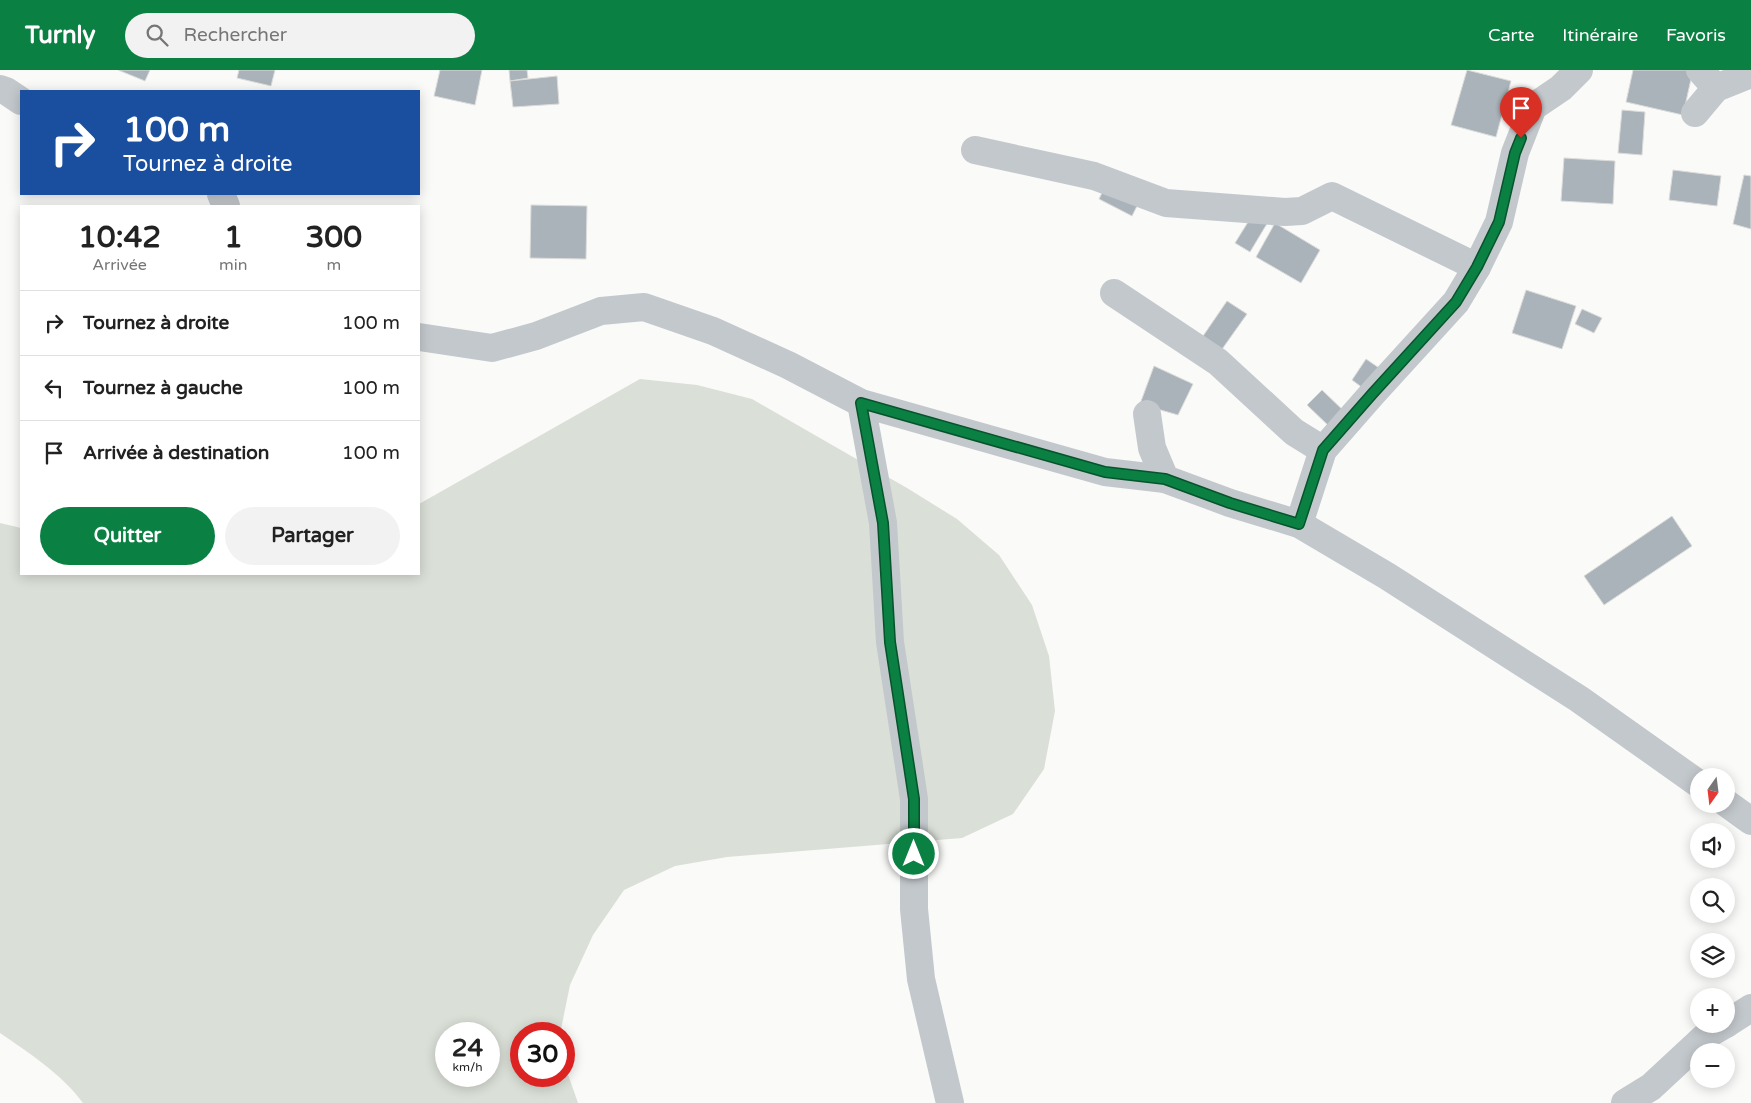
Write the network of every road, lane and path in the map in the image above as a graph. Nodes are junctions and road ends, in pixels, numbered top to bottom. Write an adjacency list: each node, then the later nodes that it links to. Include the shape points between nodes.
1 (1579, 70): 8 (street, via 1561,88 1533,107 1515,153 1499,222)
2 (1751, 74): 3 (street)
3 (1708, 79): 6 (street)
4 (0, 89): 5 (street)
5 (20, 100)
6 (1694, 113)
7 (975, 150): 8 (street, via 1094,176 1166,203 1285,212 1302,211 1332,196)
8 (1477, 267): 13 (street, via 1456,302)
9 (1114, 292): 13 (street, via 1218,362 1294,432)
10 (420, 337): 11 (street, via 492,348 536,336 601,311 644,308 713,331)
11 (861, 403): 14 (street, via 1105,472); 22 (street, via 883,523 890,642 914,799 914,909 922,979)
12 (1147, 414): 14 (street, via 1152,448)
13 (1323, 450): 15 (street)
14 (1165, 479): 15 (street)
15 (1299, 524): 16 (street, via 1388,576 1571,694)
16 (1690, 778)
17 (1735, 809): 18 (street)
18 (1751, 821)
19 (1751, 1008): 20 (street)
20 (1735, 1018)
21 (1710, 1033): 23 (street, via 1651,1087)
22 (950, 1103)
23 (1625, 1103)

